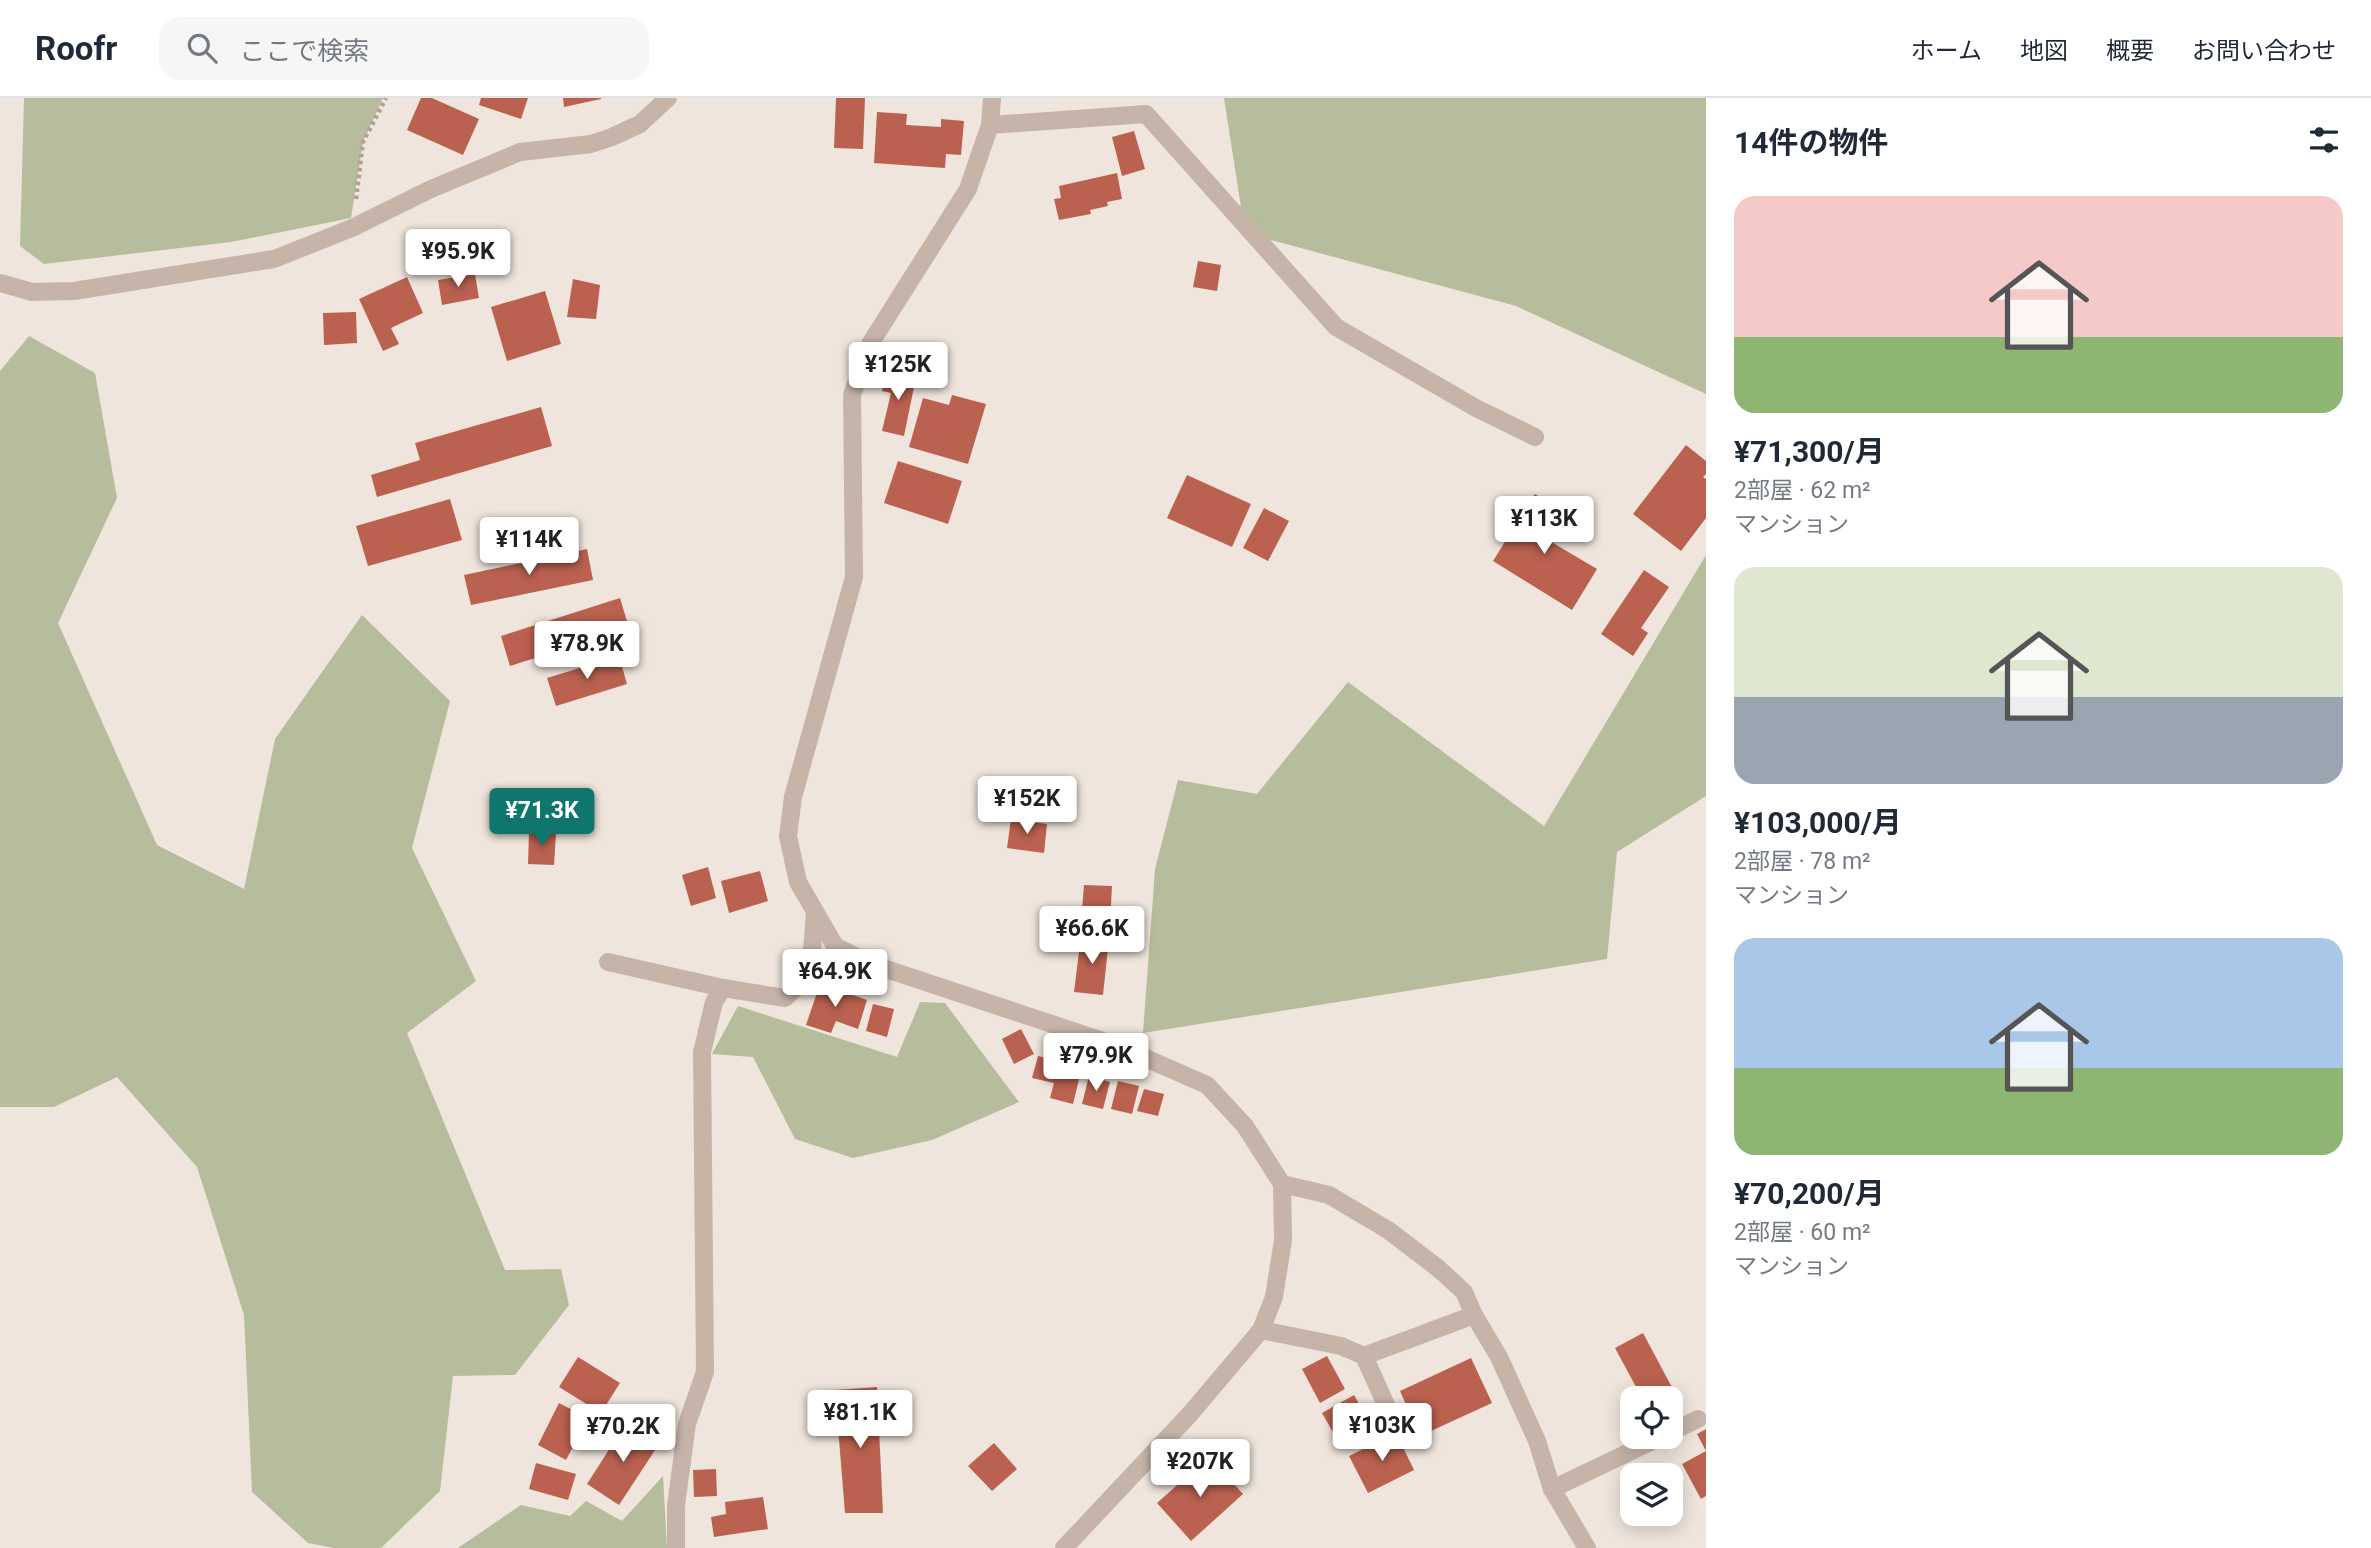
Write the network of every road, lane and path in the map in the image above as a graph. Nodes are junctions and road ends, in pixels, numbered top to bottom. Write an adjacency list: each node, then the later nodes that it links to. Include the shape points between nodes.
1 (386, 98): 5 (path, via 363,142)
2 (668, 98): 5 (street, via 640,124 612,137 591,144 520,152)
3 (992, 98): 4 (street)
4 (990, 125): 7 (street, via 1146,114 1336,327); 8 (street, via 968,188 870,344 852,396 854,577 793,797 788,836 798,882)
5 (352, 228): 6 (street, via 274,259 229,267 74,290 32,292)
6 (0, 283)
7 (1535, 437)
8 (815, 913): 10 (street, via 810,975 785,998); 11 (street, via 835,946 871,964 1118,1046 1207,1085 1245,1126)
9 (608, 962): 10 (street)
10 (723, 988): 20 (street, via 714,1002 702,1052 705,1372 687,1424 676,1505)
11 (1282, 1184): 12 (street, via 1329,1195 1388,1230 1464,1292); 13 (street, via 1283,1240 1273,1297)
12 (1474, 1315): 14 (street); 19 (street, via 1537,1440)
13 (1261, 1330): 14 (street, via 1341,1346); 21 (street, via 1190,1414)
14 (1364, 1356): 15 (street)
15 (1387, 1407)
16 (1698, 1419): 17 (street)
17 (1683, 1426)
18 (1636, 1449): 19 (street)
19 (1552, 1489): 22 (street)
20 (676, 1548)
21 (1064, 1548)
22 (1587, 1548)

